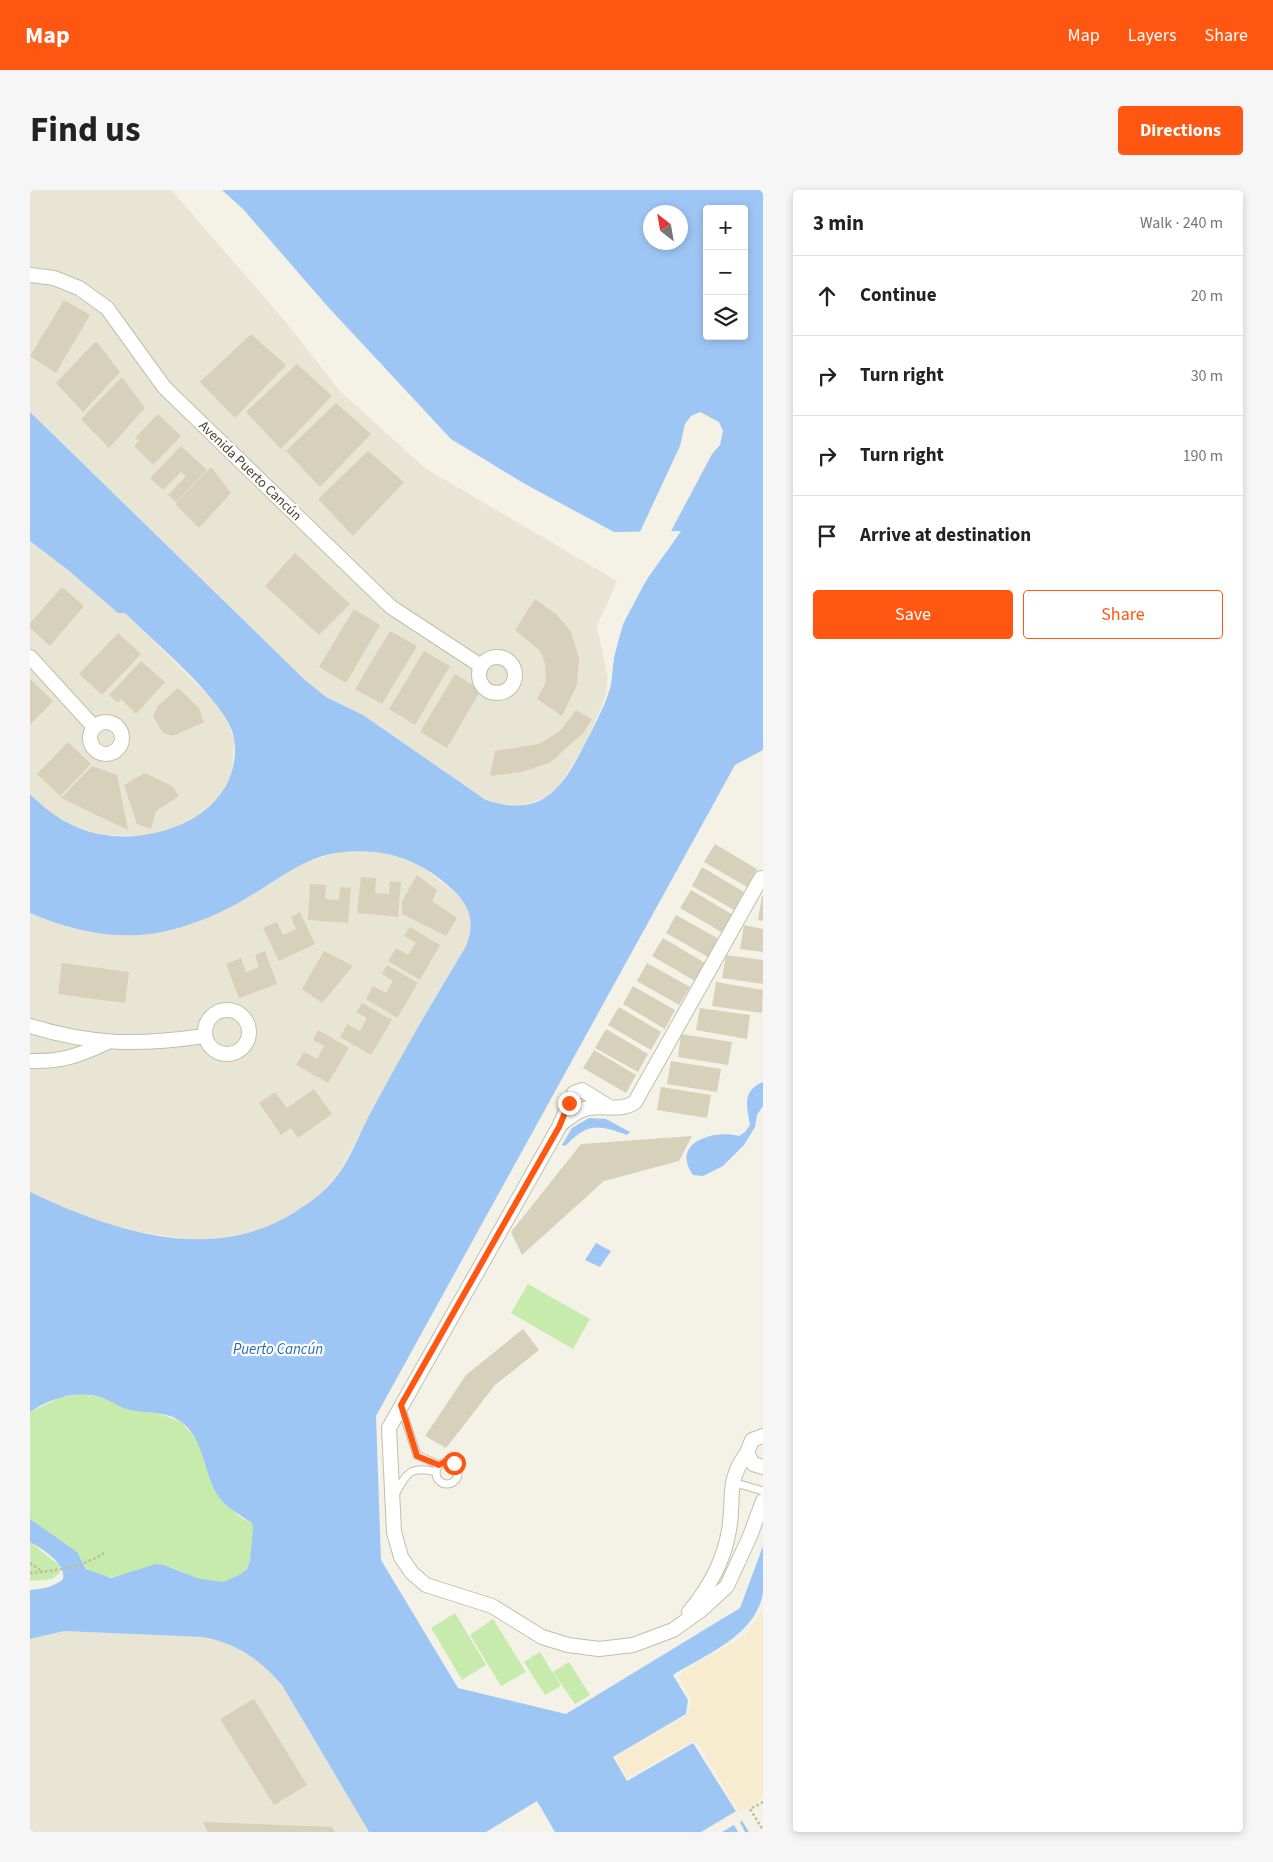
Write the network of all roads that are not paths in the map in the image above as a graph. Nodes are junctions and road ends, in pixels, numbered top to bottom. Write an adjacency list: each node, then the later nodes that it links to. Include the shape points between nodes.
1 (30, 275): 3 (street, Avenida Puerto Cancún, via 54,278 79,288 107,308 164,387 391,608)
2 (30, 657): 4 (street)
3 (481, 666)
4 (94, 727)
5 (761, 878): 10 (street, via 635,1102 629,1107 618,1108)
6 (30, 1026): 8 (street, via 64,1037)
7 (205, 1036): 8 (street, via 156,1042)
8 (106, 1043): 9 (street, via 73,1058)
9 (30, 1061)
10 (587, 1101): 11 (street); 11 (street, via 582,1090 574,1093)
11 (559, 1127): 12 (street)
12 (401, 1405): 19 (street, via 390,1428); 19 (lane, via 417,1456 438,1468 415,1468)
13 (763, 1427): 14 (lane)
14 (758, 1438): 15 (street)
15 (747, 1453): 16 (street, via 753,1464); 17 (street)
16 (763, 1467)
17 (731, 1481): 18 (lane); 21 (street, via 730,1528)
18 (763, 1491)
19 (393, 1500): 23 (street, via 394,1532 401,1557 426,1585 492,1606 524,1628 568,1645 599,1648 632,1645)
20 (763, 1501): 22 (street)
21 (722, 1561): 22 (street, via 729,1568); 23 (street, via 698,1600)
22 (735, 1568): 23 (street, via 727,1586)
23 (673, 1630)

